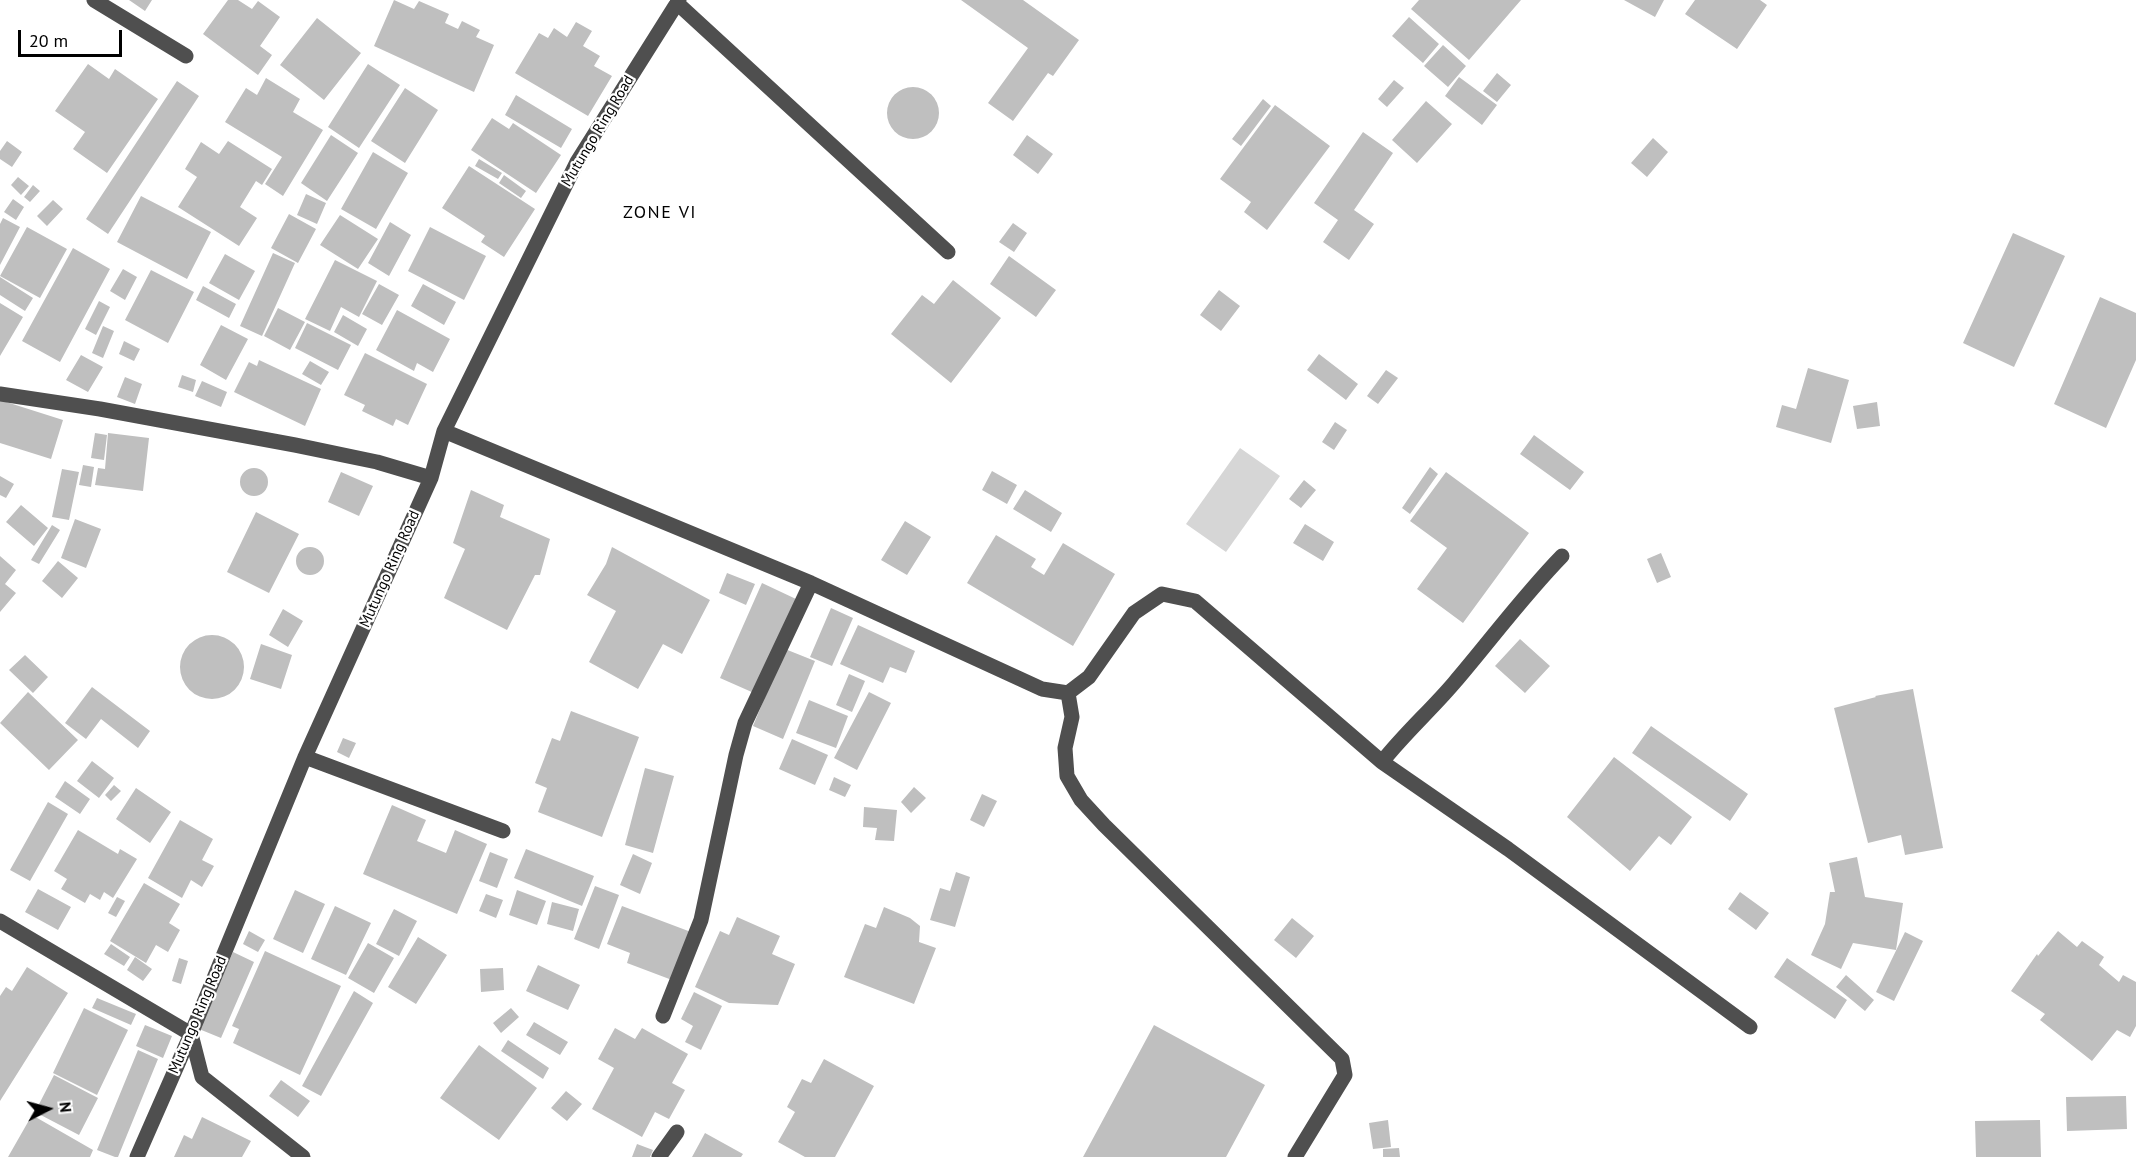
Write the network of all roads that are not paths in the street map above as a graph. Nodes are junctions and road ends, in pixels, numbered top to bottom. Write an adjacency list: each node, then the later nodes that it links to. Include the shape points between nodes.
1 (94, 0): 3 (street)
2 (678, 2): 4 (street); 6 (street, Mutungo Ring Road, via 577,162)
3 (186, 56)
4 (948, 252)
5 (0, 394): 7 (street, via 295,445)
6 (444, 431): 7 (street, Mutungo Ring Road); 9 (street)
7 (431, 478): 11 (street, Mutungo Ring Road)
8 (1562, 556): 12 (street)
9 (811, 583): 10 (street, via 1042,689); 15 (street, via 745,723 701,920)
10 (1068, 693): 12 (street, via 1089,677 1134,613 1162,594 1195,601); 22 (street, via 1072,717 1065,748 1067,776 1081,800 1342,1059 1345,1075)
11 (305, 757): 13 (street); 17 (street, Mutungo Ring Road)
12 (1382, 762): 16 (street, via 1508,849)
13 (503, 831)
14 (0, 921): 17 (street)
15 (663, 1016)
16 (1750, 1027)
17 (191, 1034): 19 (street, Mutungo Ring Road); 20 (street, via 202,1077)
18 (677, 1132): 21 (street)
19 (137, 1157)
20 (303, 1157)
21 (658, 1157)
22 (1295, 1157)

